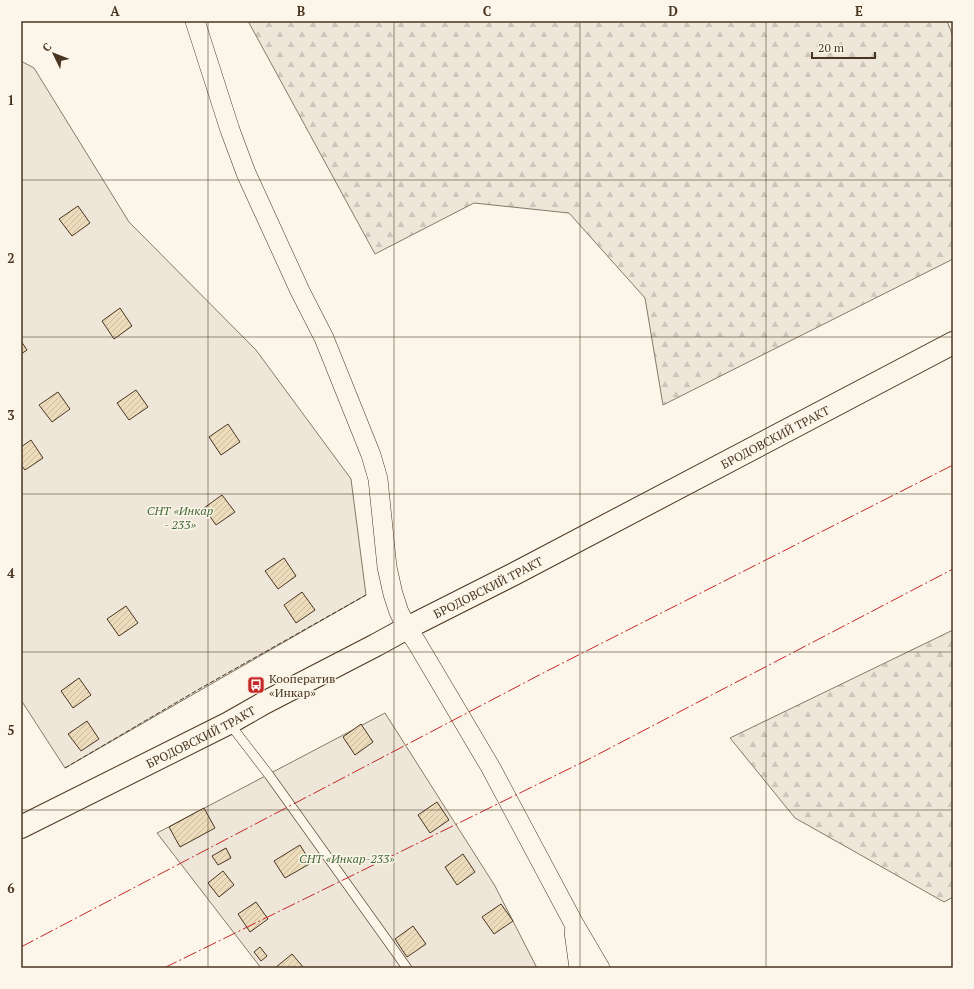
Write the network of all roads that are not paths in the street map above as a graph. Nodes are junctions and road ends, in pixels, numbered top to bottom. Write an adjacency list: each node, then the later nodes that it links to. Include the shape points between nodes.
1 (195, 21): 3 (street, via 246,173 324,338 372,454 378,479 387,568 399,612)
2 (953, 343): 3 (main road, БРОДОВСКИЙ ТРАКТ)
3 (407, 628): 4 (main road, БРОДОВСКИЙ ТРАКТ); 6 (street, via 491,768)
4 (229, 723): 5 (main road, БРОДОВСКИЙ ТРАКТ); 7 (lane)
5 (21, 826)
6 (573, 922): 8 (street); 9 (street)
7 (407, 968)
8 (579, 968)
9 (600, 968)

